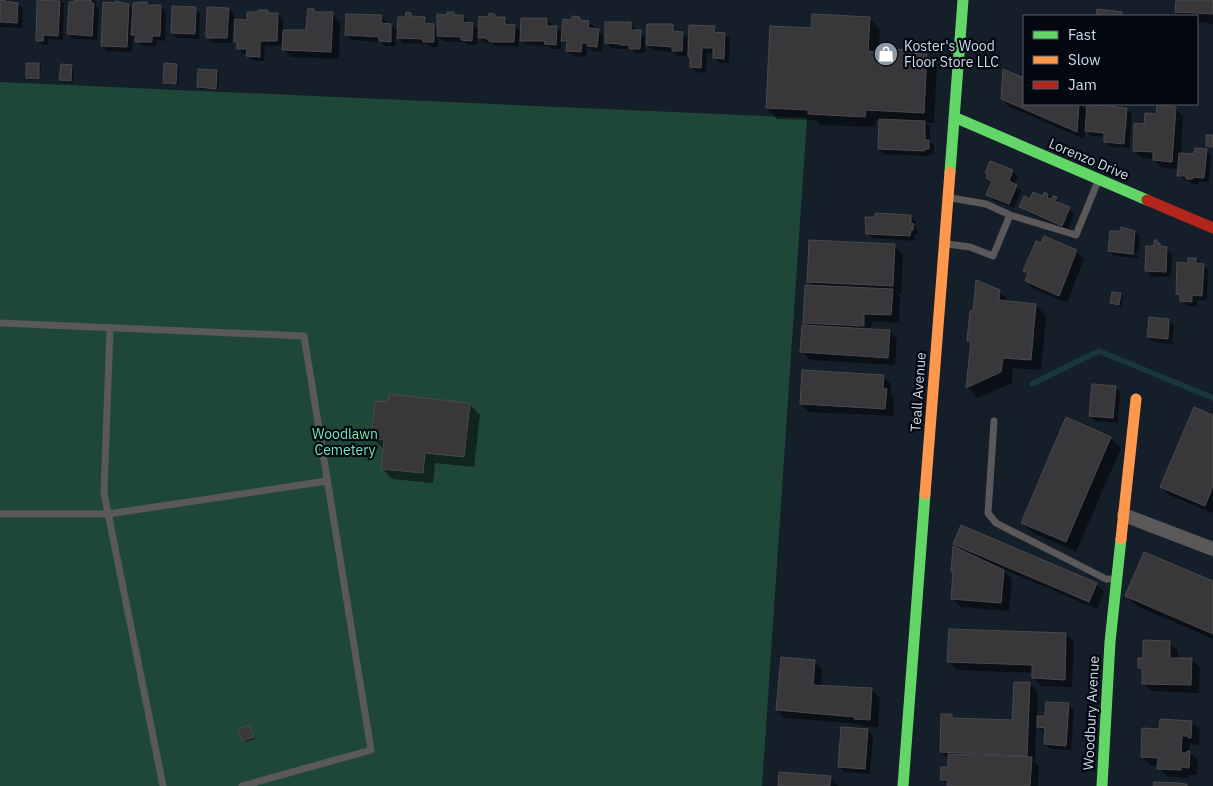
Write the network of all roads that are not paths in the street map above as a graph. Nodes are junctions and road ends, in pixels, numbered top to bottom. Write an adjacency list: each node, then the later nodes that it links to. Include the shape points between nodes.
1 (963, 0): 2 (street, Teall Avenue)
2 (954, 117): 3 (street, Lorenzo Drive); 4 (street, Teall Avenue)
3 (1099, 179): 5 (lane, via 1076,235); 6 (street, Lorenzo Drive)
4 (948, 198): 5 (lane, via 986,204); 7 (street, Teall Avenue)
5 (1010, 215): 7 (lane, via 992,256 970,247)
6 (1213, 228)
7 (944, 243): 20 (street, Teall Avenue)
8 (0, 324): 9 (lane)
9 (110, 328): 12 (lane, via 304,336); 14 (lane, via 104,493)
10 (1136, 399): 15 (street, Woodbury Avenue)
11 (994, 421): 17 (lane, via 988,513 996,523 1106,579)
12 (327, 481): 14 (lane); 19 (lane, via 371,750)
13 (0, 514): 14 (lane)
14 (108, 514): 18 (lane)
15 (1124, 515): 16 (street); 17 (street, Woodbury Avenue)
16 (1213, 549)
17 (1117, 579): 21 (street, Woodbury Avenue)
18 (163, 786)
19 (242, 786)
20 (903, 786)
21 (1102, 786)

